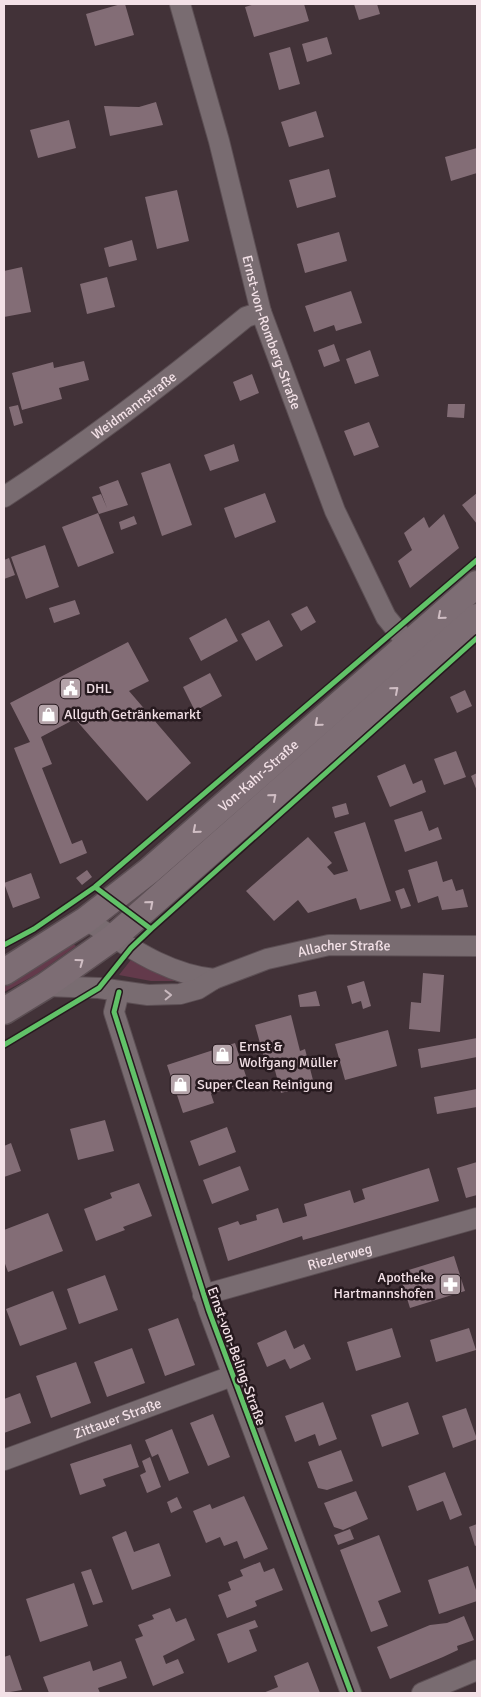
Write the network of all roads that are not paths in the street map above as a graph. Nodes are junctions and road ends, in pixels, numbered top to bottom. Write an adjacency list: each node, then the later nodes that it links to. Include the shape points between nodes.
1 (180, 4): 2 (street, Ernst-von-Romberg-Straße, via 219,141)
2 (261, 312): 3 (street, Weidmannstraße, via 246,317 161,386 64,458); 6 (street, Ernst-von-Romberg-Straße, via 335,511 386,617)
3 (4, 497)
4 (477, 584): 6 (main road, Von-Kahr-Straße, one-way to 6)
5 (477, 617): 8 (main road, Von-Kahr-Straße, one-way to 5)
6 (408, 644): 7 (main road, Von-Kahr-Straße, one-way to 7, via 149,871)
7 (86, 920): 8 (street, Allacher Straße); 10 (main road, Von-Kahr-Straße)
8 (114, 937): 11 (street, Allacher Straße, via 164,967); 12 (main road, Von-Kahr-Straße, one-way to 8)
9 (477, 946): 11 (street, Allacher Straße, via 329,945 267,959)
10 (4, 972)
11 (214, 979): 13 (street, Allacher Straße, one-way to 11, via 180,994 198,989)
12 (45, 986): 13 (street, Allacher Straße); 14 (main road)
13 (119, 992): 16 (street, Ernst-von-Beling-Straße, via 114,1012)
14 (4, 1010)
15 (477, 1218): 16 (street, Riezlerweg)
16 (203, 1295): 17 (street, Ernst-von-Beling-Straße)
17 (232, 1376): 18 (street, Zittauer Straße); 20 (street, Ernst-von-Beling-Straße)
18 (4, 1460)
19 (477, 1670): 21 (street)
20 (351, 1693)
21 (422, 1693)

